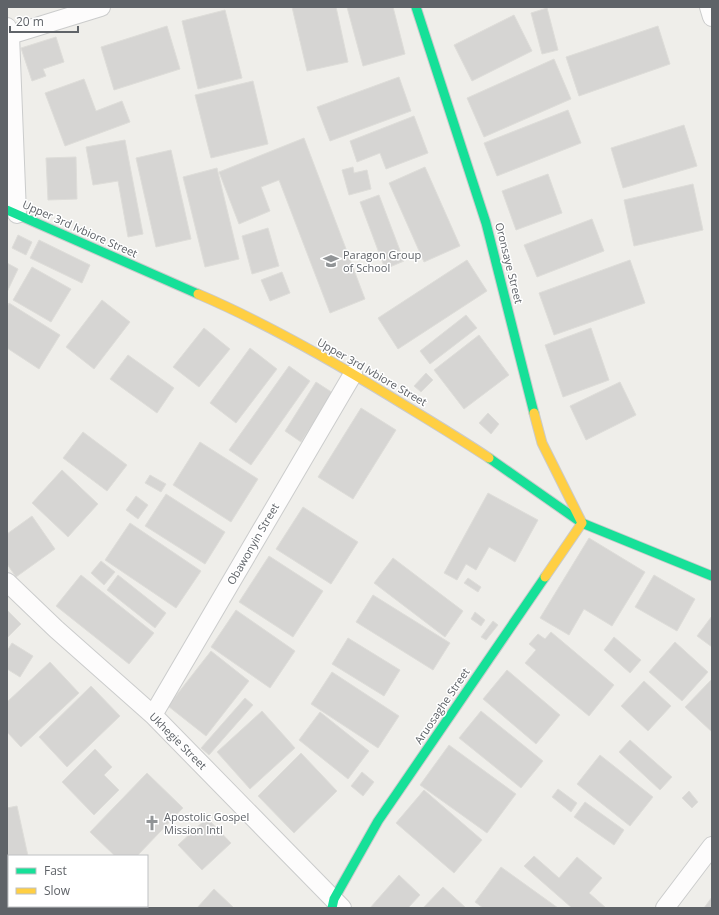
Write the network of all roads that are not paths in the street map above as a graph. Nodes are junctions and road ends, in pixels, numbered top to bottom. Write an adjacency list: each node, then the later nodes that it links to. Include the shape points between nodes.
1 (101, 7): 5 (street)
2 (416, 7): 8 (street, Oronsaye Street, via 486,222 542,443)
3 (709, 7): 4 (street)
4 (712, 16)
5 (8, 31): 6 (street)
6 (12, 212): 7 (street, Upper 3rd Ivbiore Street, via 247,315)
7 (353, 374): 8 (street, Upper 3rd Ivbiore Street, via 462,440); 11 (street, Obawonyin Street)
8 (582, 523): 9 (street, Upper 3rd Ivbiore Street); 13 (street, Aruosaghe Street, via 378,820)
9 (712, 576)
10 (7, 582): 11 (street, Ukhegie Street, via 56,629)
11 (153, 714): 13 (street, Ukhegie Street)
12 (712, 846): 14 (street)
13 (336, 905)
14 (668, 907)

